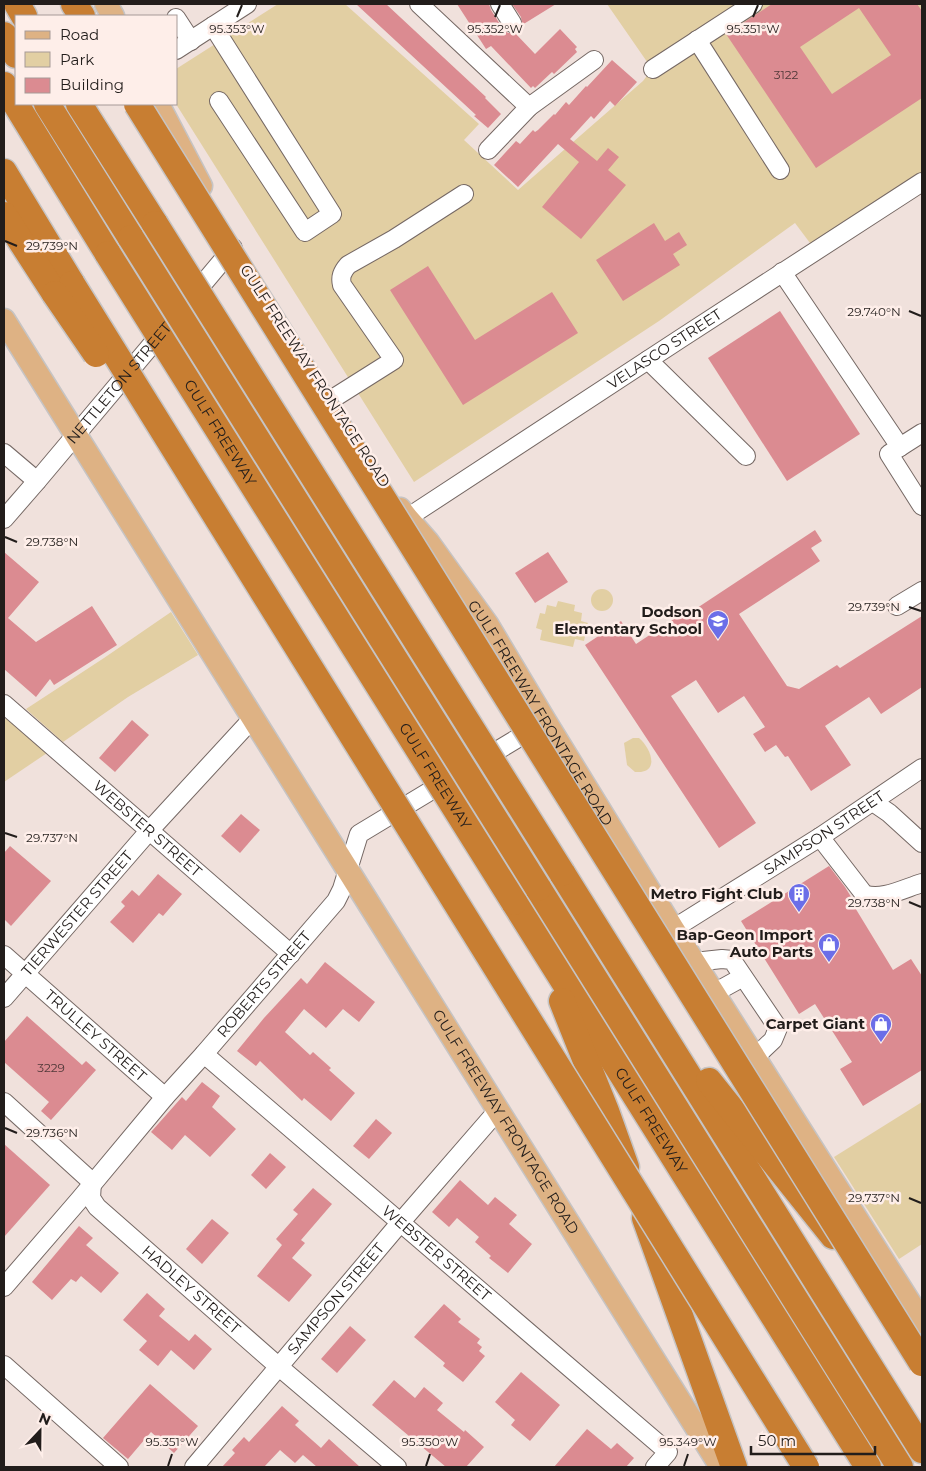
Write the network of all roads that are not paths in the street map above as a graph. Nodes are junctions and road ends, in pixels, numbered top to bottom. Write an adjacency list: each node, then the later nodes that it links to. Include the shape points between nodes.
1 (16, 4): 9 (highway)
2 (74, 4): 10 (highway)
3 (106, 4): 11 (main road)
4 (167, 4): 12 (street)
5 (247, 4): 15 (street)
6 (419, 4): 30 (street)
7 (500, 4): 13 (street)
8 (753, 4): 17 (street)
9 (23, 15)
10 (81, 15)
11 (112, 15)
12 (175, 15)
13 (512, 23)
14 (178, 25): 18 (street)
15 (213, 26): 18 (street); 23 (street, via 332,214 305,232)
16 (4, 36): 19 (highway)
17 (697, 40): 21 (street); 32 (street)
18 (183, 45)
19 (15, 53)
20 (594, 60): 30 (street)
21 (654, 69)
22 (4, 85): 24 (highway, GULF FREEWAY, bridge)
23 (219, 101)
24 (15, 103)
25 (16, 105): 65 (highway, GULF FREEWAY, bridge)
26 (48, 105): 96 (highway, GULF FREEWAY, bridge)
27 (80, 105): 71 (highway, bridge)
28 (137, 105): 84 (highway, bridge)
29 (159, 105): 37 (main road, GULF FREEWAY FRONTAGE ROAD)
30 (528, 107): 31 (street)
31 (488, 150)
32 (780, 170)
33 (4, 172): 39 (highway)
34 (922, 182): 38 (street, VELASCO STREET)
35 (464, 194): 42 (street, via 348,265 342,272 342,285 394,360)
36 (4, 215): 39 (highway)
37 (233, 248): 42 (main road, GULF FREEWAY FRONTAGE ROAD); 44 (street, NETTLETON STREET)
38 (782, 272): 41 (street, VELASCO STREET); 45 (street)
39 (64, 289): 95 (highway, bridge, via 340,715)
40 (4, 320): 44 (main road, GULF FREEWAY FRONTAGE ROAD)
41 (648, 360): 47 (street); 50 (street, VELASCO STREET)
42 (329, 401): 50 (main road, GULF FREEWAY FRONTAGE ROAD)
43 (922, 433): 45 (street)
44 (76, 435): 48 (street, NETTLETON STREET); 55 (main road, GULF FREEWAY FRONTAGE ROAD)
45 (894, 450): 49 (street)
46 (4, 453): 48 (street)
47 (746, 456)
48 (37, 481): 51 (street, NETTLETON STREET)
49 (922, 506)
50 (407, 518): 56 (main road, GULF FREEWAY FRONTAGE ROAD, via 487,624)
51 (4, 519)
52 (922, 591): 53 (street)
53 (897, 606)
54 (4, 704): 59 (street, WEBSTER STREET)
55 (253, 718): 59 (street, TIERWESTER STREET); 62 (main road, GULF FREEWAY FRONTAGE ROAD)
56 (545, 721): 62 (street, ROBERTS STREET, via 359,834); 64 (main road, GULF FREEWAY FRONTAGE ROAD)
57 (922, 768): 58 (street, SAMPSON STREET)
58 (873, 802): 60 (street, SAMPSON STREET); 61 (street)
59 (149, 831): 66 (street, WEBSTER STREET); 69 (street, TIERWESTER STREET)
60 (820, 837): 63 (street, via 864,894 880,896); 64 (street, SAMPSON STREET)
61 (922, 843)
62 (347, 870): 66 (street, ROBERTS STREET, via 336,901); 78 (main road, GULF FREEWAY FRONTAGE ROAD)
63 (922, 883)
64 (673, 928): 68 (main road, GULF FREEWAY FRONTAGE ROAD)
65 (535, 935): 88 (highway, GULF FREEWAY); 94 (highway, via 606,1111)
66 (291, 954): 74 (street, ROBERTS STREET)
67 (4, 955): 69 (street, TRULLEY STREET)
68 (694, 962): 70 (street, via 732,960); 72 (main road, GULF FREEWAY FRONTAGE ROAD)
69 (25, 974): 73 (street, TIERWESTER STREET); 76 (street, TRULLEY STREET)
70 (743, 977): 72 (street); 75 (street, via 778,1028 773,1040)
71 (627, 978): 83 (highway); 87 (highway)
72 (714, 993): 75 (main road, GULF FREEWAY FRONTAGE ROAD)
73 (4, 998)
74 (204, 1054): 76 (street, ROBERTS STREET); 80 (street, WEBSTER STREET)
75 (755, 1057): 82 (main road, GULF FREEWAY FRONTAGE ROAD)
76 (165, 1097): 79 (street, ROBERTS STREET)
77 (4, 1102): 79 (street)
78 (499, 1109): 80 (street, SAMPSON STREET); 93 (main road, GULF FREEWAY FRONTAGE ROAD)
79 (92, 1182): 81 (street, ROBERTS STREET); 86 (street, HADLEY STREET, via 91,1198 97,1207)
80 (400, 1223): 86 (street, SAMPSON STREET); 92 (street, WEBSTER STREET, via 668,1452)
81 (4, 1287)
82 (922, 1322)
83 (922, 1344)
84 (922, 1363)
85 (4, 1365): 89 (street)
86 (278, 1366): 90 (street, SAMPSON STREET); 91 (street, HADLEY STREET)
87 (922, 1450)
88 (863, 1459)
89 (119, 1467)
90 (194, 1467)
91 (397, 1467)
92 (655, 1467)
93 (721, 1467)
94 (734, 1467)
95 (806, 1467)
96 (900, 1467)

